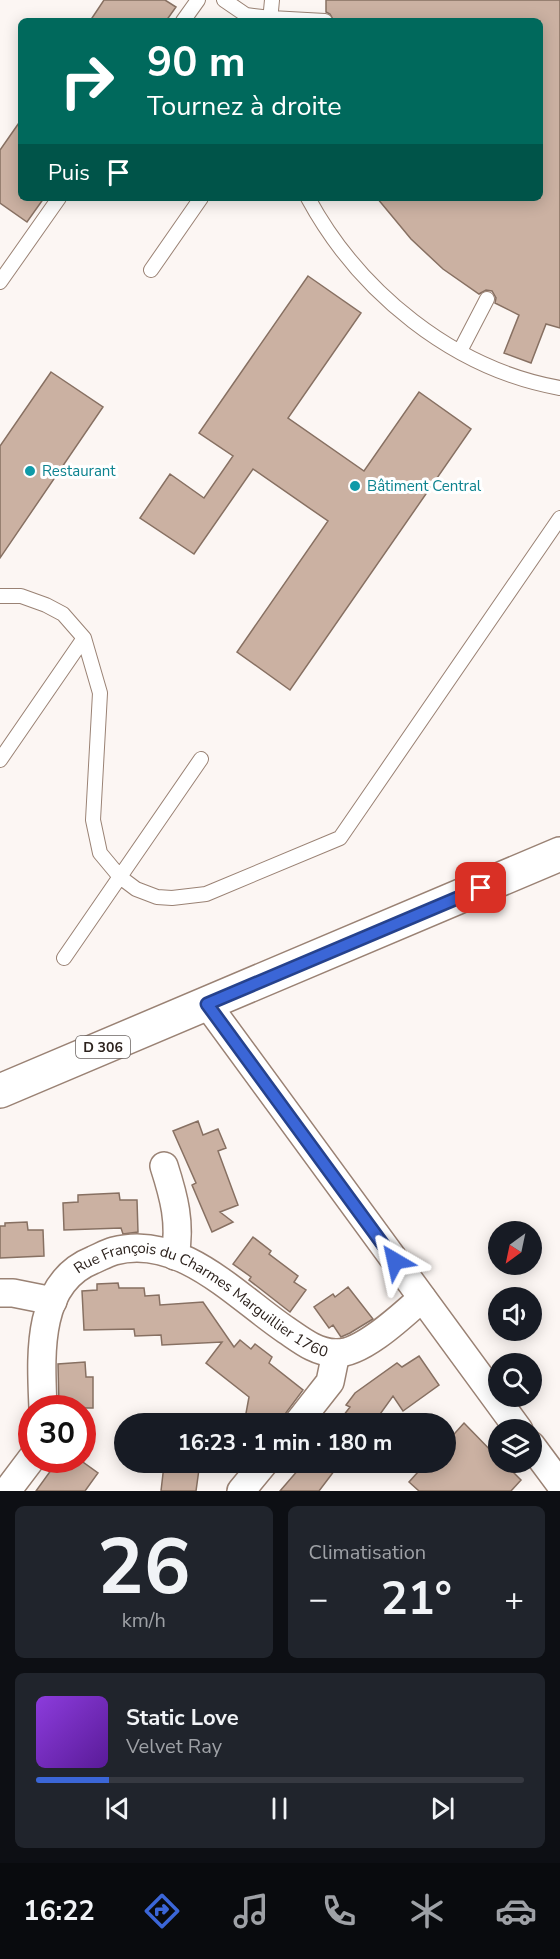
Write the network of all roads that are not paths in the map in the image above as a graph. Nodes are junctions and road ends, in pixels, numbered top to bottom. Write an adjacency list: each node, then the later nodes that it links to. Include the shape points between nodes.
1 (198, 0): 4 (lane)
2 (224, 0): 5 (lane, via 246,15)
3 (273, 0): 6 (lane)
4 (185, 18)
5 (260, 18)
6 (270, 18)
7 (57, 201): 11 (lane)
8 (199, 201): 10 (lane)
9 (310, 201): 13 (lane, via 336,243 378,291 427,331)
10 (151, 270)
11 (0, 282)
12 (487, 299): 13 (lane)
13 (460, 351): 14 (lane, via 517,376)
14 (560, 388)
15 (560, 518): 21 (lane, via 340,837 206,894 157,897)
16 (0, 596): 17 (lane, via 21,596 63,614)
17 (84, 638): 19 (lane); 21 (lane, via 100,693 93,820 100,854)
18 (201, 759): 21 (lane)
19 (0, 760)
20 (560, 854): 23 (main road, D 306)
21 (120, 877): 22 (lane)
22 (64, 958)
23 (207, 1004): 24 (main road, D 306); 28 (street)
24 (0, 1090)
25 (164, 1166): 26 (street, via 174,1195 179,1234)
26 (175, 1256): 29 (street, Rue François du Charmes Marguillier 1760, via 144,1249 115,1251 85,1263 64,1281); 30 (street, Rue François du Charmes Marguillier 1760, via 221,1281 311,1347)
27 (0, 1293): 29 (street)
28 (422, 1298): 30 (street, Rue François du Charmes Marguillier 1760, via 370,1340); 33 (street)
29 (52, 1302): 31 (street, Rue François du Charmes Marguillier 1760, via 42,1333)
30 (336, 1353): 32 (street, via 330,1382)
31 (43, 1395)
32 (306, 1413)
33 (511, 1419)
34 (542, 1460): 37 (street)
35 (21, 1473): 38 (street)
36 (256, 1473): 39 (street)
37 (560, 1484)
38 (7, 1491)
39 (242, 1491)

